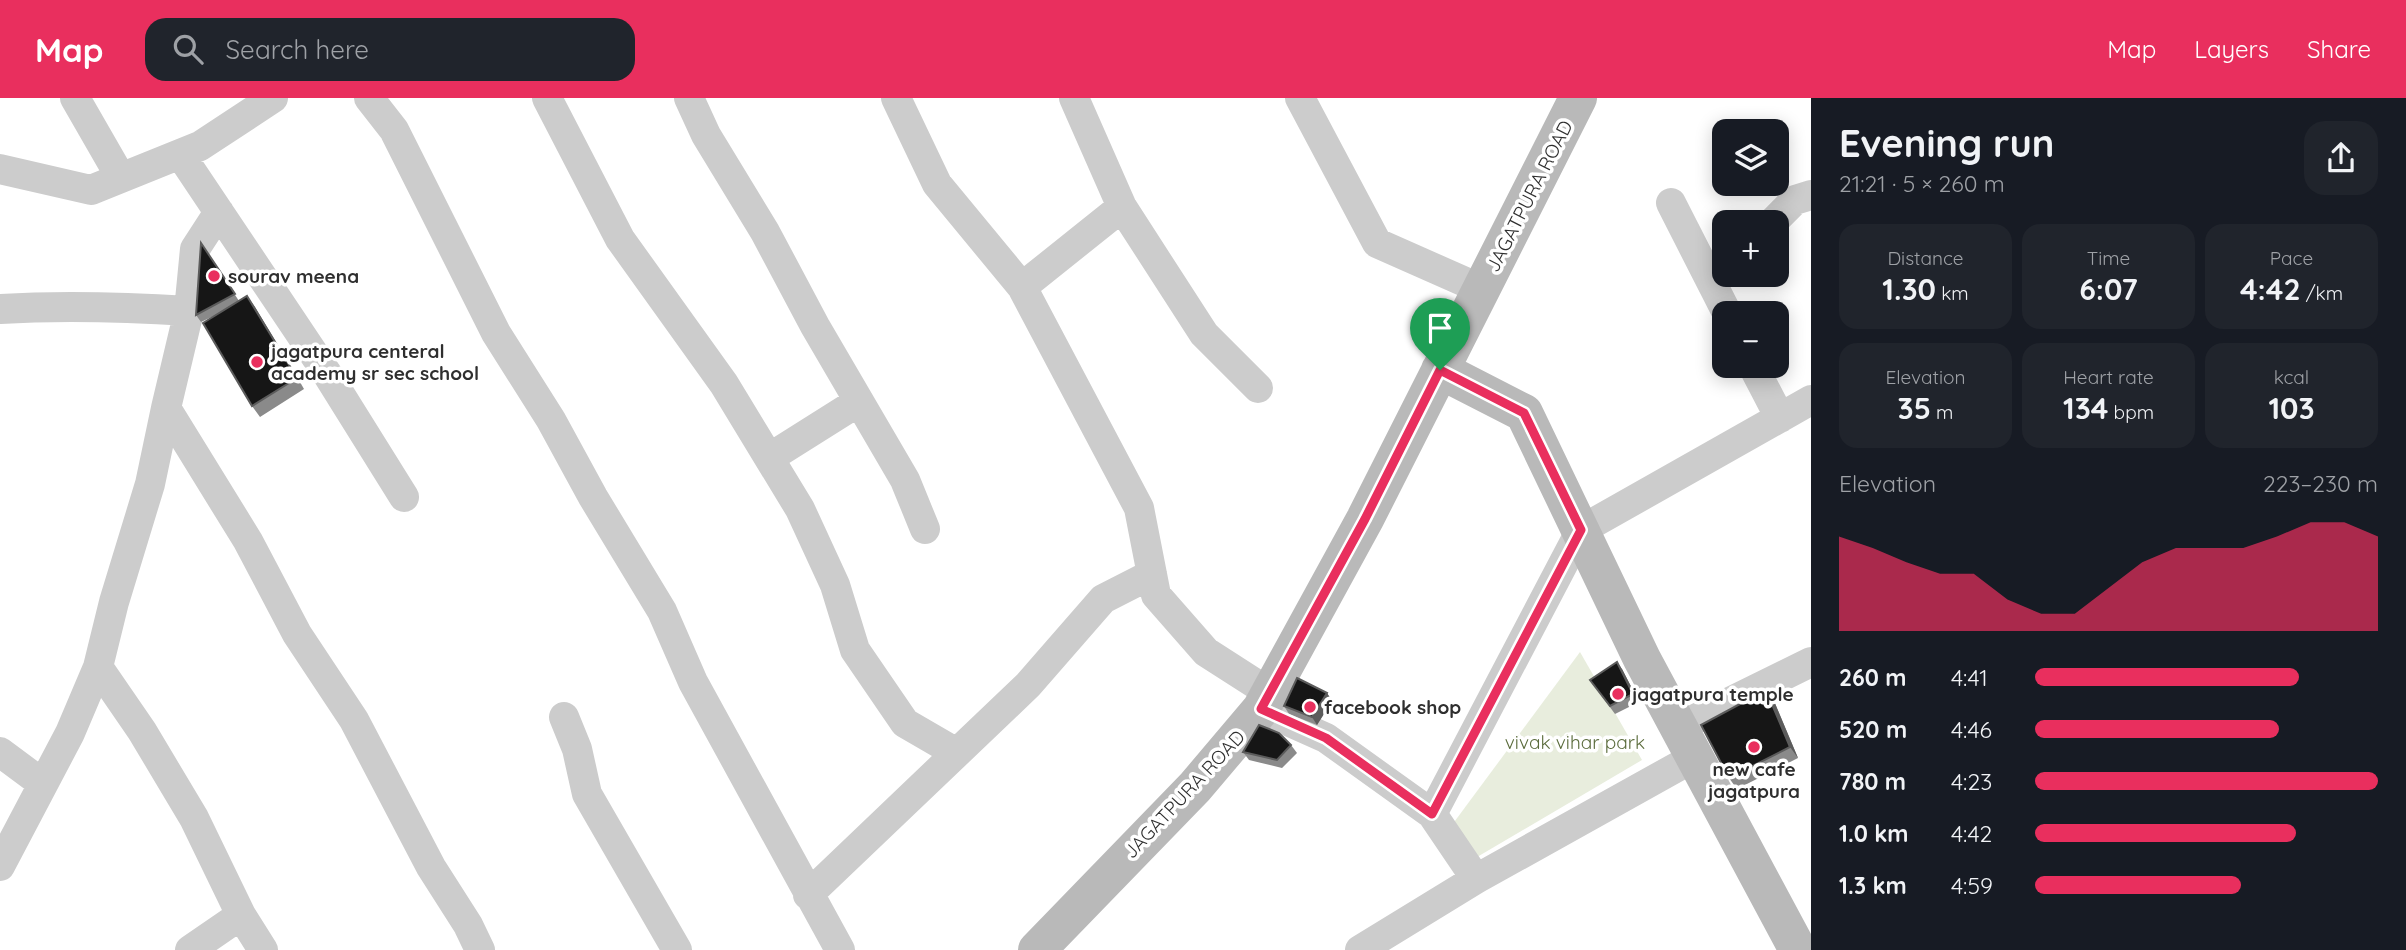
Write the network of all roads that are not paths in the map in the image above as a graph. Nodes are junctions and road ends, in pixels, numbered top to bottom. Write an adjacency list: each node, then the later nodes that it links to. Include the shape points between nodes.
1 (75, 98): 12 (street)
2 (273, 98): 10 (street)
3 (369, 98): 46 (street, via 394,130 496,333 662,611 693,682)
4 (547, 98): 30 (street, via 620,239 724,384)
5 (689, 98): 27 (street)
6 (896, 98): 19 (street, via 937,184)
7 (1074, 98): 15 (street)
8 (1300, 98): 20 (street, via 1377,243)
9 (1578, 98): 20 (street, JAGATPURA ROAD)
10 (180, 154): 12 (street); 17 (street)
11 (0, 169): 12 (street, via 91,190)
12 (121, 178)
13 (1811, 195): 16 (street, via 1795,200)
14 (1671, 204): 18 (street)
15 (1122, 207): 19 (street); 25 (street, via 1204,334)
16 (1785, 210)
17 (219, 212): 22 (street, via 195,249); 31 (street)
18 (1712, 269)
19 (1022, 286): 34 (street, via 1139,508)
20 (1481, 289): 23 (street, JAGATPURA ROAD)
21 (0, 309): 22 (street)
22 (189, 311): 28 (street)
23 (1440, 370): 33 (street, via 1524,413); 37 (street, JAGATPURA ROAD)
24 (1759, 378): 29 (street)
25 (1258, 387)
26 (1811, 400): 29 (street)
27 (858, 402): 30 (street); 32 (street, via 905,480)
28 (166, 408): 36 (street, via 150,484); 50 (street, via 248,541 297,634 354,720)
29 (1780, 418): 33 (street)
30 (769, 458): 41 (street, via 800,509 835,585 855,650 905,723)
31 (404, 497)
32 (925, 529)
33 (1581, 530): 39 (street); 43 (street)
34 (1152, 574): 37 (street, via 1156,595 1206,652); 41 (street, via 1103,599 1028,685)
35 (1811, 663): 39 (street)
36 (98, 667): 42 (street); 47 (street, via 194,817)
37 (1266, 701): 43 (street); 53 (street, JAGATPURA ROAD, via 1195,787)
38 (564, 717): 51 (street, via 587,794)
39 (1687, 742): 45 (street); 55 (street)
40 (0, 752): 42 (street)
41 (955, 752): 46 (street)
42 (43, 784): 44 (street)
43 (1432, 814): 45 (street)
44 (0, 866)
45 (1476, 879): 54 (street)
46 (808, 895): 52 (street)
47 (241, 915): 48 (street); 49 (street)
48 (190, 950)
49 (263, 950)
50 (480, 950)
51 (677, 950)
52 (840, 950)
53 (1037, 950)
54 (1360, 950)
55 (1798, 950)

